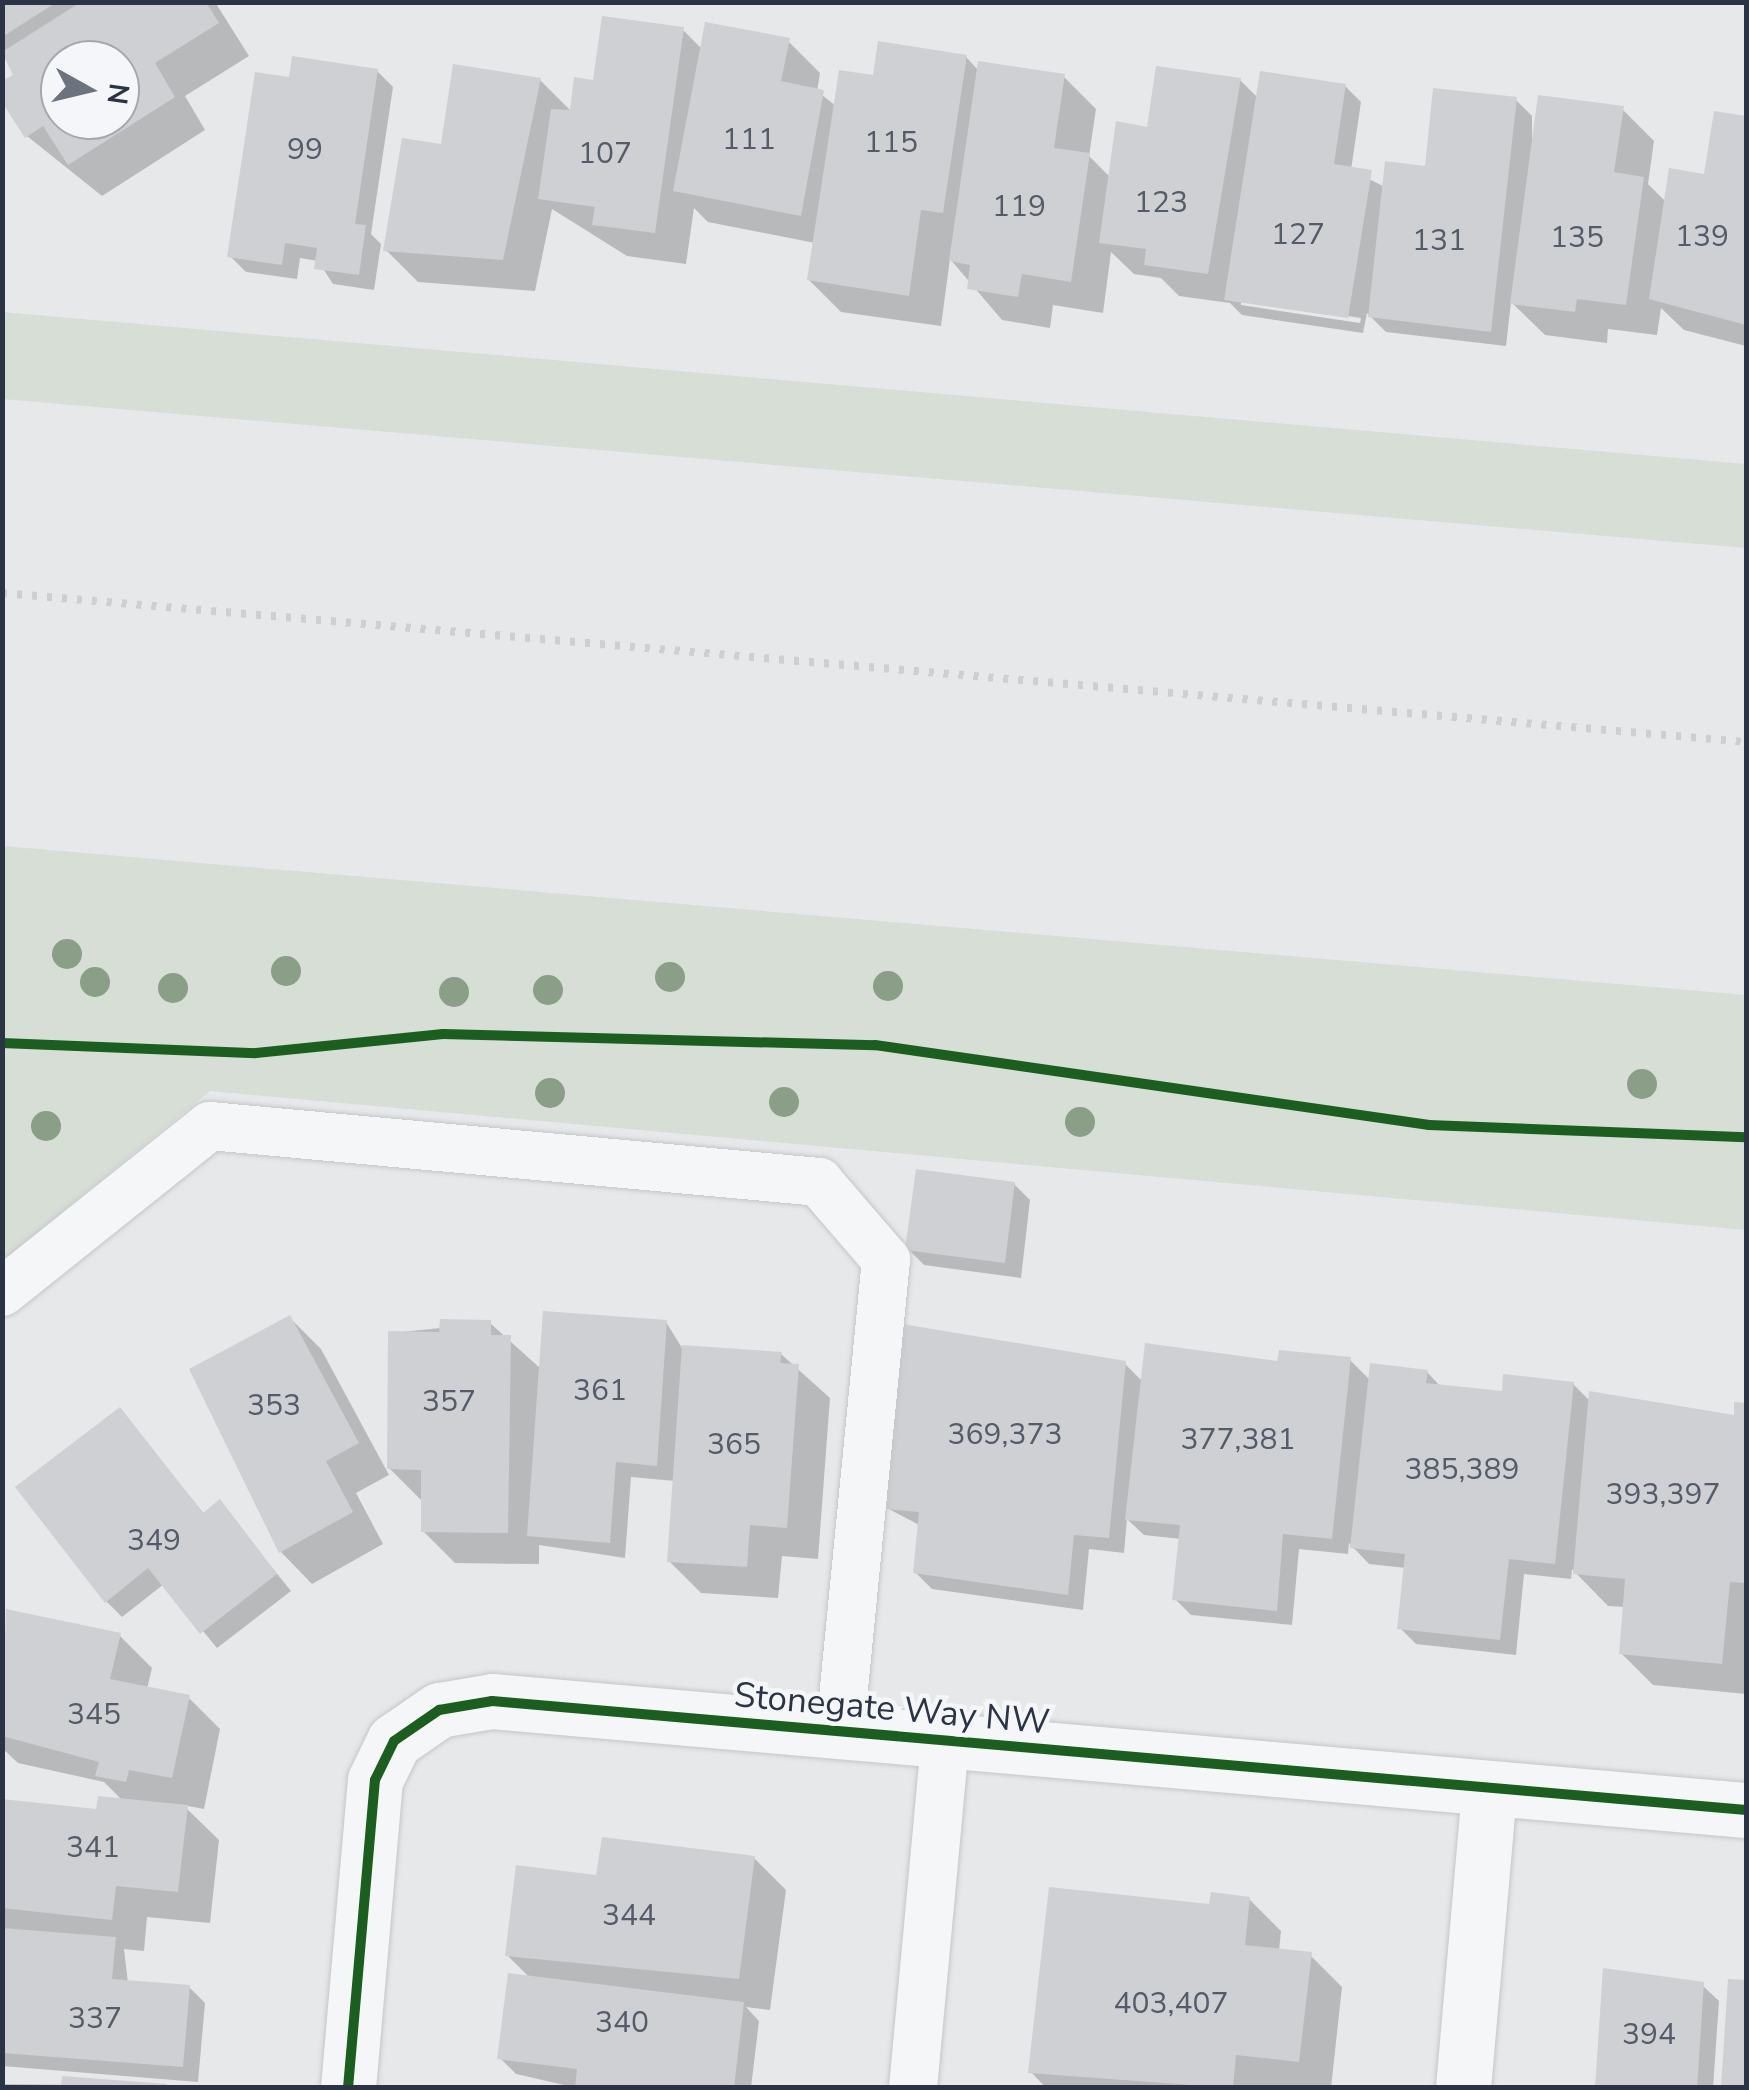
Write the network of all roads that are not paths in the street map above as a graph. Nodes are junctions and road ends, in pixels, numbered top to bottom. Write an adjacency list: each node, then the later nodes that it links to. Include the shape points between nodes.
1 (2, 1292): 2 (lane, via 210,1126 820,1182 886,1260)
2 (840, 1732): 3 (street, Stonegate Way NW); 6 (street, Stonegate Way NW, via 492,1701 439,1710 394,1741 375,1780)
3 (945, 1742): 4 (street, Stonegate Way NW); 7 (lane)
4 (1489, 1790): 5 (street, Stonegate Way NW); 8 (street)
5 (1746, 1810)
6 (348, 2088)
7 (912, 2088)
8 (1463, 2088)

